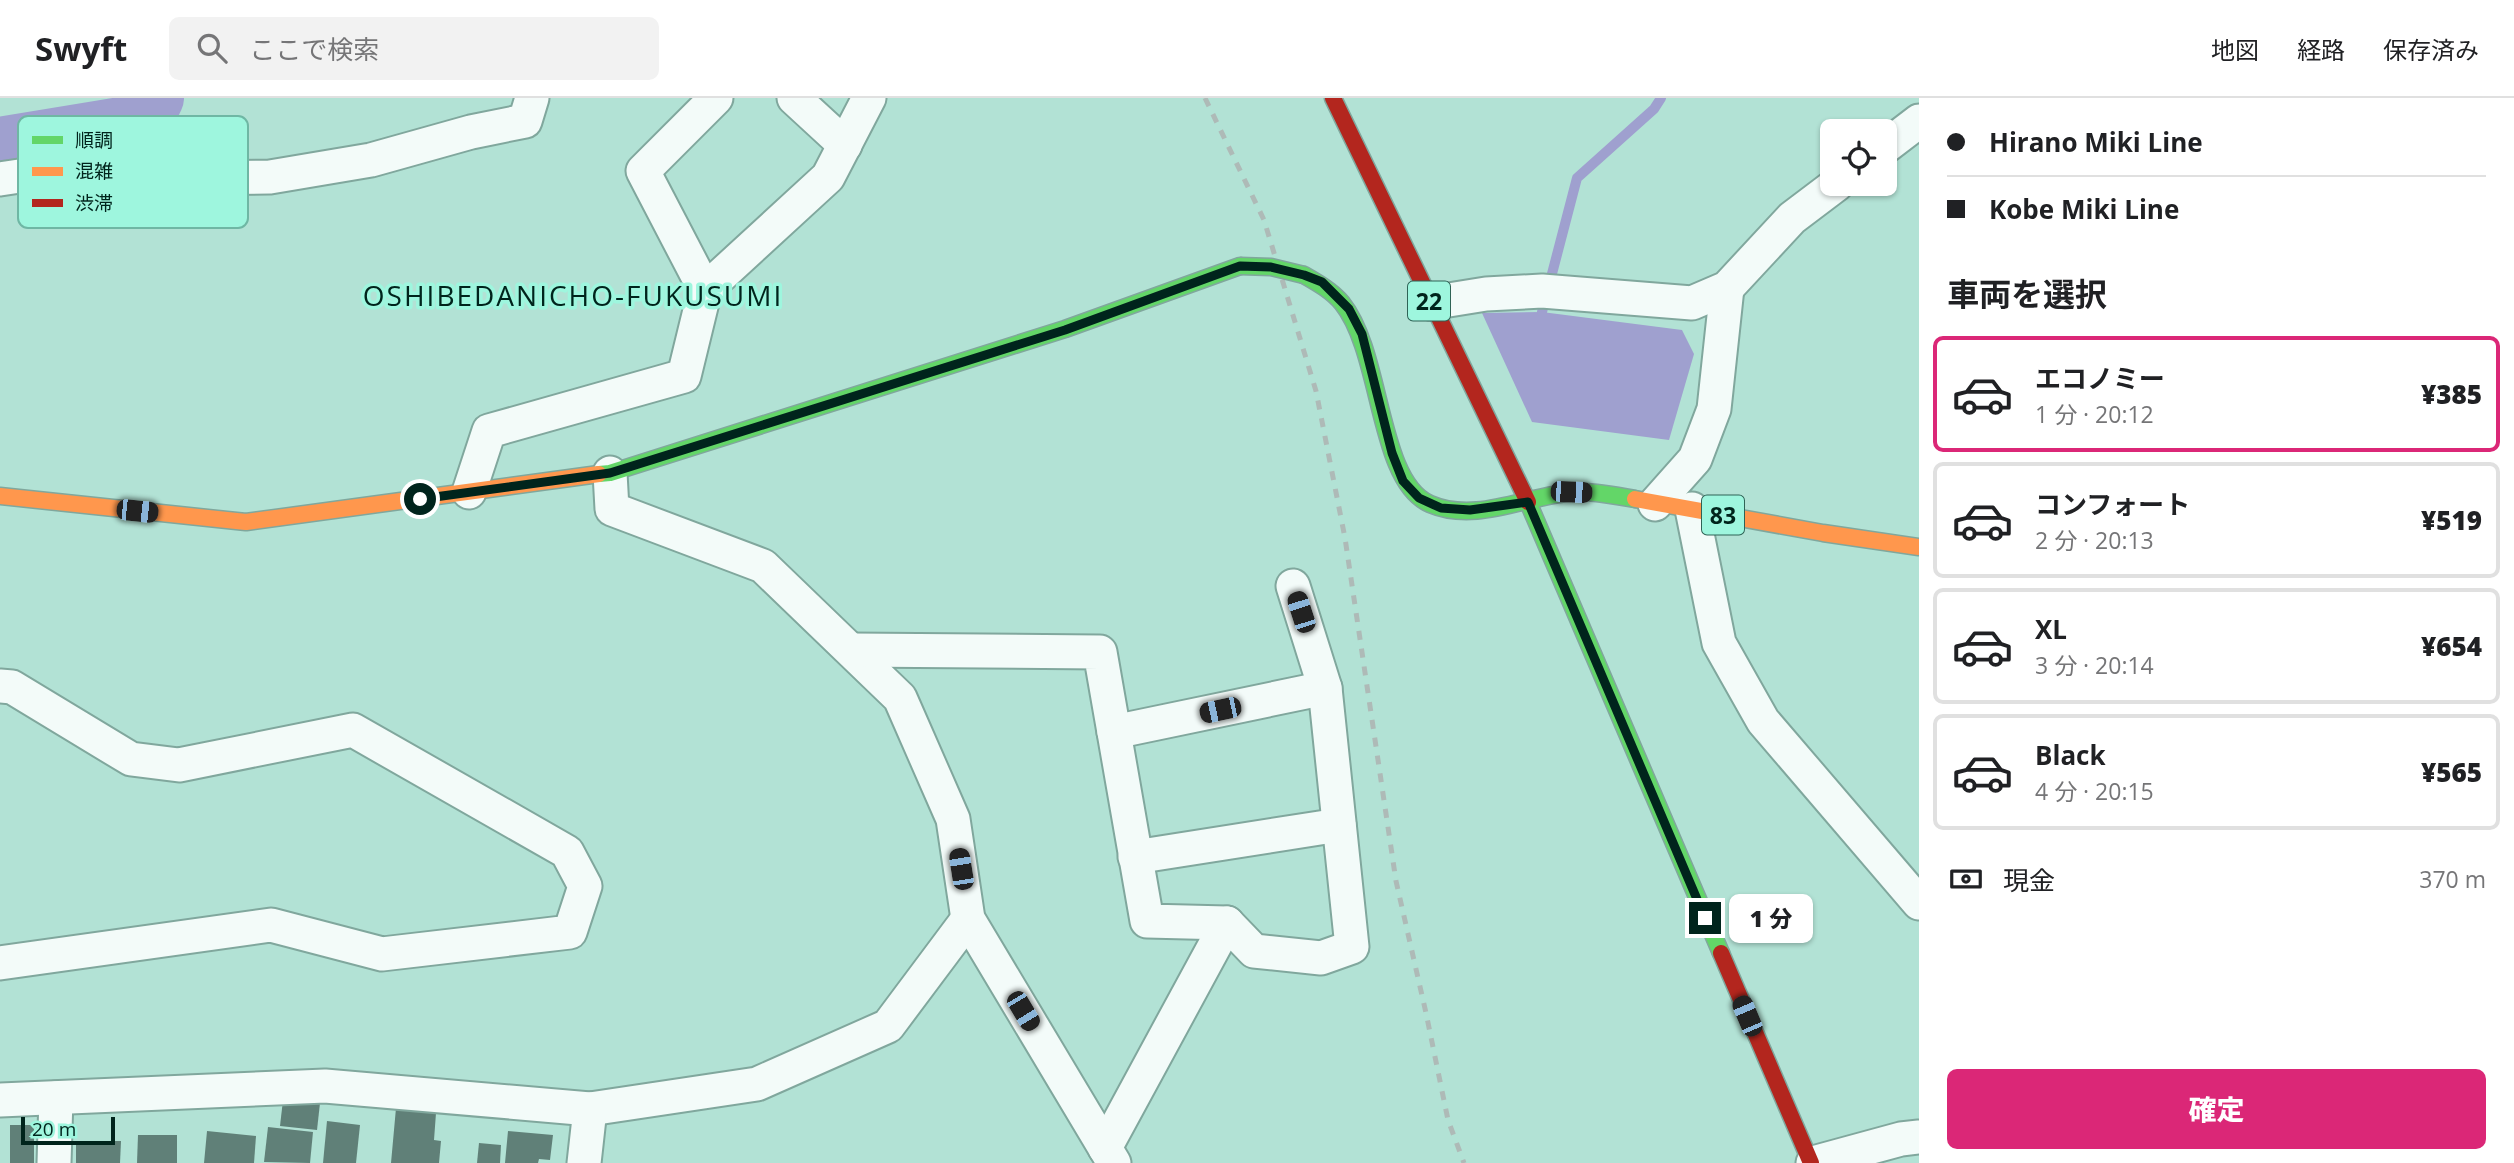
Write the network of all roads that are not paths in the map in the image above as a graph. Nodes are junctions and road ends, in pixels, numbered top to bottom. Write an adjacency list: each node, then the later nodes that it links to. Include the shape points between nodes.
1 (532, 98): 10 (street, via 525,121 371,160)
2 (716, 98): 14 (street, via 643,171)
3 (794, 98): 8 (street)
4 (869, 98): 8 (street)
5 (1333, 98): 15 (main road, 22)
6 (1919, 121): 7 (street)
7 (1897, 138)
8 (845, 145): 14 (street, via 828,177)
9 (18, 177): 11 (street)
10 (248, 177)
11 (0, 179)
12 (1821, 196): 13 (street, via 1792,218)
13 (1727, 288): 15 (street, via 1692,303 1547,291); 20 (street, via 1714,409 1695,459)
14 (705, 290): 17 (street, via 684,376 489,431)
15 (1430, 303): 19 (main road, 22)
16 (610, 473): 17 (main road, 83); 19 (main road, 83, bridge, via 1065,330 1240,266 1271,267 1322,282 1349,309 1362,334 1392,453 1403,481 1419,498 1441,508 1470,510); 24 (street, via 612,509 763,566)
17 (469, 492): 18 (main road, 83, via 246,522)
18 (0, 496)
19 (1528, 502): 20 (main road, 83, via 1571,492); 41 (main road, 22)
20 (1655, 504): 21 (main road, 83)
21 (1692, 509): 22 (main road, 83); 30 (street, via 1719,643 1763,721)
22 (1919, 547)
23 (1293, 586): 26 (street)
24 (851, 650): 27 (street, via 1100,652); 31 (street, via 900,698 953,819)
25 (0, 686): 33 (street, via 12,687 131,759 179,765 353,730 567,852 585,886 570,932 382,954 271,925)
26 (1325, 688): 27 (street); 28 (street)
27 (1114, 732): 29 (street)
28 (1339, 825): 29 (street); 32 (street, via 1352,947 1321,958 1254,951)
29 (1135, 857): 32 (street, via 1147,922)
30 (1919, 904)
31 (968, 919): 36 (street, via 888,1026 757,1084); 38 (street)
32 (1227, 923): 38 (street)
33 (0, 963)
34 (56, 1098): 35 (street); 36 (street, via 325,1086); 39 (street)
35 (0, 1100)
36 (590, 1109): 40 (street)
37 (1919, 1137): 41 (street)
38 (1109, 1156)
39 (54, 1163)
40 (584, 1163)
41 (1812, 1163)

